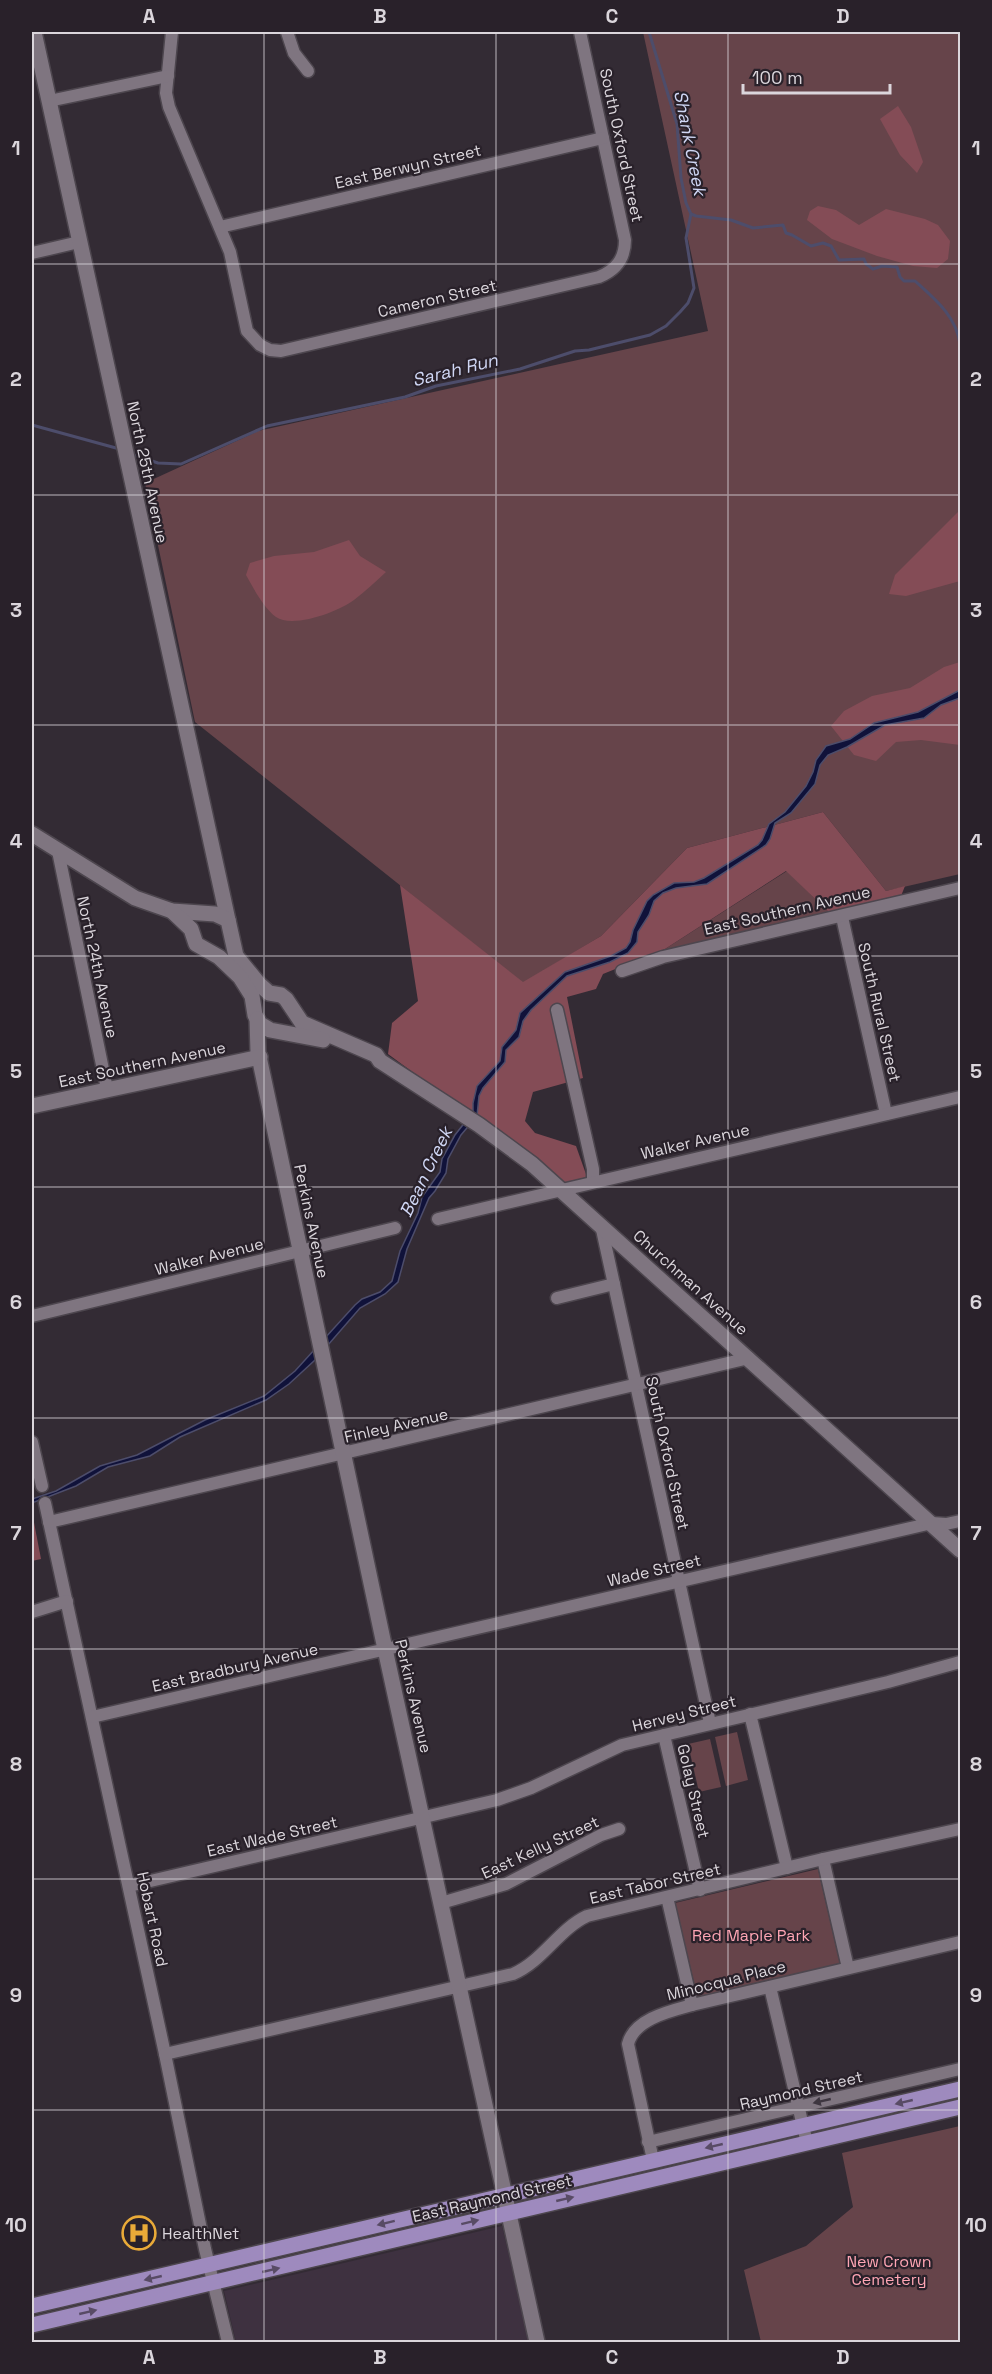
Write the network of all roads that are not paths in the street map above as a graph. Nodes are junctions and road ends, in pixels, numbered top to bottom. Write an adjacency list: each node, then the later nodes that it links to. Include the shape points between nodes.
1 (34, 32): 7 (street, North 25th Avenue)
2 (172, 32): 6 (street)
3 (287, 32): 5 (street, via 294,53)
4 (580, 32): 8 (street, South Oxford Street)
5 (308, 71)
6 (168, 76): 7 (street); 9 (street, via 169,107)
7 (49, 101): 10 (street, North 25th Avenue)
8 (603, 138): 9 (street, East Berwyn Street); 12 (street, South Oxford Street, via 625,240)
9 (220, 227): 12 (street, Cameron Street, via 232,259 246,328 260,345 280,351 599,277)
10 (80, 242): 11 (street); 19 (street, North 25th Avenue)
11 (32, 253)
12 (618, 264)
13 (32, 834): 14 (street)
14 (58, 851): 16 (street, via 135,898); 29 (street, North 24th Avenue)
15 (960, 888): 18 (street, East Southern Avenue)
16 (172, 911): 17 (street); 20 (street)
17 (206, 913): 19 (street); 20 (street, via 197,922)
18 (842, 917): 21 (street, East Southern Avenue, via 663,957); 32 (street, South Rural Street)
19 (228, 920): 22 (street, Churchman Avenue, via 236,956)
20 (194, 935): 25 (street, via 200,947 219,957 240,977 252,996)
21 (622, 971)
22 (269, 993): 23 (street, Churchman Avenue, via 281,995); 25 (street, via 261,997)
23 (291, 1009): 26 (street, via 290,1022); 28 (street, Churchman Avenue, via 302,1023 362,1048)
24 (557, 1010): 33 (street)
25 (256, 1012): 26 (street, Churchman Avenue, via 265,1028); 27 (street, Perkins Avenue)
26 (277, 1031): 27 (street); 28 (street, Churchman Avenue, via 330,1042)
27 (260, 1057): 29 (street, East Southern Avenue); 38 (street, Perkins Avenue)
28 (380, 1061): 34 (street, Churchman Avenue, via 479,1125)
29 (107, 1089): 31 (street, East Southern Avenue)
30 (960, 1097): 32 (street, Walker Avenue)
31 (32, 1106)
32 (886, 1114): 33 (street, Walker Avenue)
33 (593, 1182): 34 (street, Walker Avenue)
34 (561, 1189): 35 (street, Walker Avenue); 36 (street, Churchman Avenue)
35 (438, 1219)
36 (601, 1225): 39 (street, South Oxford Street); 42 (street, Churchman Avenue)
37 (395, 1228): 38 (street, Walker Avenue)
38 (299, 1251): 41 (street, Walker Avenue); 45 (street, Perkins Avenue)
39 (614, 1284): 40 (street); 43 (street, South Oxford Street)
40 (557, 1298)
41 (32, 1316)
42 (749, 1358): 43 (street, Finley Avenue); 50 (street, Churchman Avenue)
43 (636, 1385): 45 (street, Finley Avenue); 52 (street, South Oxford Street)
44 (32, 1442): 46 (street)
45 (343, 1454): 49 (street, Finley Avenue); 55 (street, Perkins Avenue)
46 (42, 1486)
47 (45, 1503): 49 (street, Hobart Road)
48 (960, 1521): 50 (street)
49 (50, 1522): 53 (street, Hobart Road)
50 (932, 1522): 51 (street, Churchman Avenue); 52 (street, Wade Street)
51 (960, 1550)
52 (678, 1581): 55 (street, Wade Street); 59 (street, South Oxford Street)
53 (67, 1601): 54 (street); 58 (street, Hobart Road)
54 (32, 1612)
55 (385, 1649): 58 (street, East Bradbury Avenue); 61 (street, Perkins Avenue)
56 (960, 1662): 57 (street, Hervey Street)
57 (750, 1714): 59 (street, Hervey Street); 65 (street)
58 (92, 1717): 66 (street, Hobart Road)
59 (710, 1723): 60 (street, Hervey Street)
60 (664, 1734): 61 (street, Hervey Street, via 612,1748 506,1798); 67 (street, Golay Street)
61 (422, 1818): 66 (street, East Wade Street); 69 (street, Perkins Avenue)
62 (619, 1829): 69 (street, East Kelly Street, via 506,1884)
63 (960, 1829): 64 (street, East Tabor Street)
64 (823, 1859): 65 (street, East Tabor Street); 71 (street)
65 (787, 1868): 67 (street, East Tabor Street)
66 (129, 1886): 75 (street, Hobart Road)
67 (700, 1890): 68 (street, East Tabor Street)
68 (667, 1897): 72 (street, East Tabor Street, via 587,1916 523,1970); 74 (street)
69 (441, 1903): 72 (street, Perkins Avenue)
70 (960, 1942): 71 (street, Minocqua Place)
71 (848, 1968): 73 (street, Minocqua Place)
72 (459, 1987): 75 (street, East Tabor Street); 84 (street, Perkins Avenue)
73 (770, 1987): 74 (street, Minocqua Place); 78 (street)
74 (692, 2005): 81 (street, Minocqua Place, via 654,2016 629,2038 628,2052)
75 (165, 2054): 86 (street, Hobart Road)
76 (960, 2069): 78 (street, Raymond Street, one-way to 78)
77 (960, 2089): 80 (main road, East Raymond Street, one-way to 80)
78 (798, 2107): 80 (street); 81 (street, Raymond Street)
79 (960, 2108): 82 (main road, East Raymond Street)
80 (803, 2126): 82 (street); 83 (main road, East Raymond Street, one-way to 83)
81 (648, 2142): 83 (street, Minocqua Place)
82 (807, 2144): 85 (main road, East Raymond Street, one-way to 82)
83 (652, 2160): 84 (main road, East Raymond Street)
84 (504, 2194): 85 (street, Perkins Avenue); 86 (main road, East Raymond Street, one-way to 86)
85 (508, 2212): 87 (main road, East Raymond Street, one-way to 85); 91 (street, Perkins Avenue)
86 (210, 2265): 87 (street, Hobart Road); 88 (main road, East Raymond Street, one-way to 88)
87 (214, 2283): 89 (main road, East Raymond Street, one-way to 87); 90 (street, Hobart Road)
88 (32, 2306)
89 (32, 2325)
90 (228, 2343)
91 (537, 2343)

